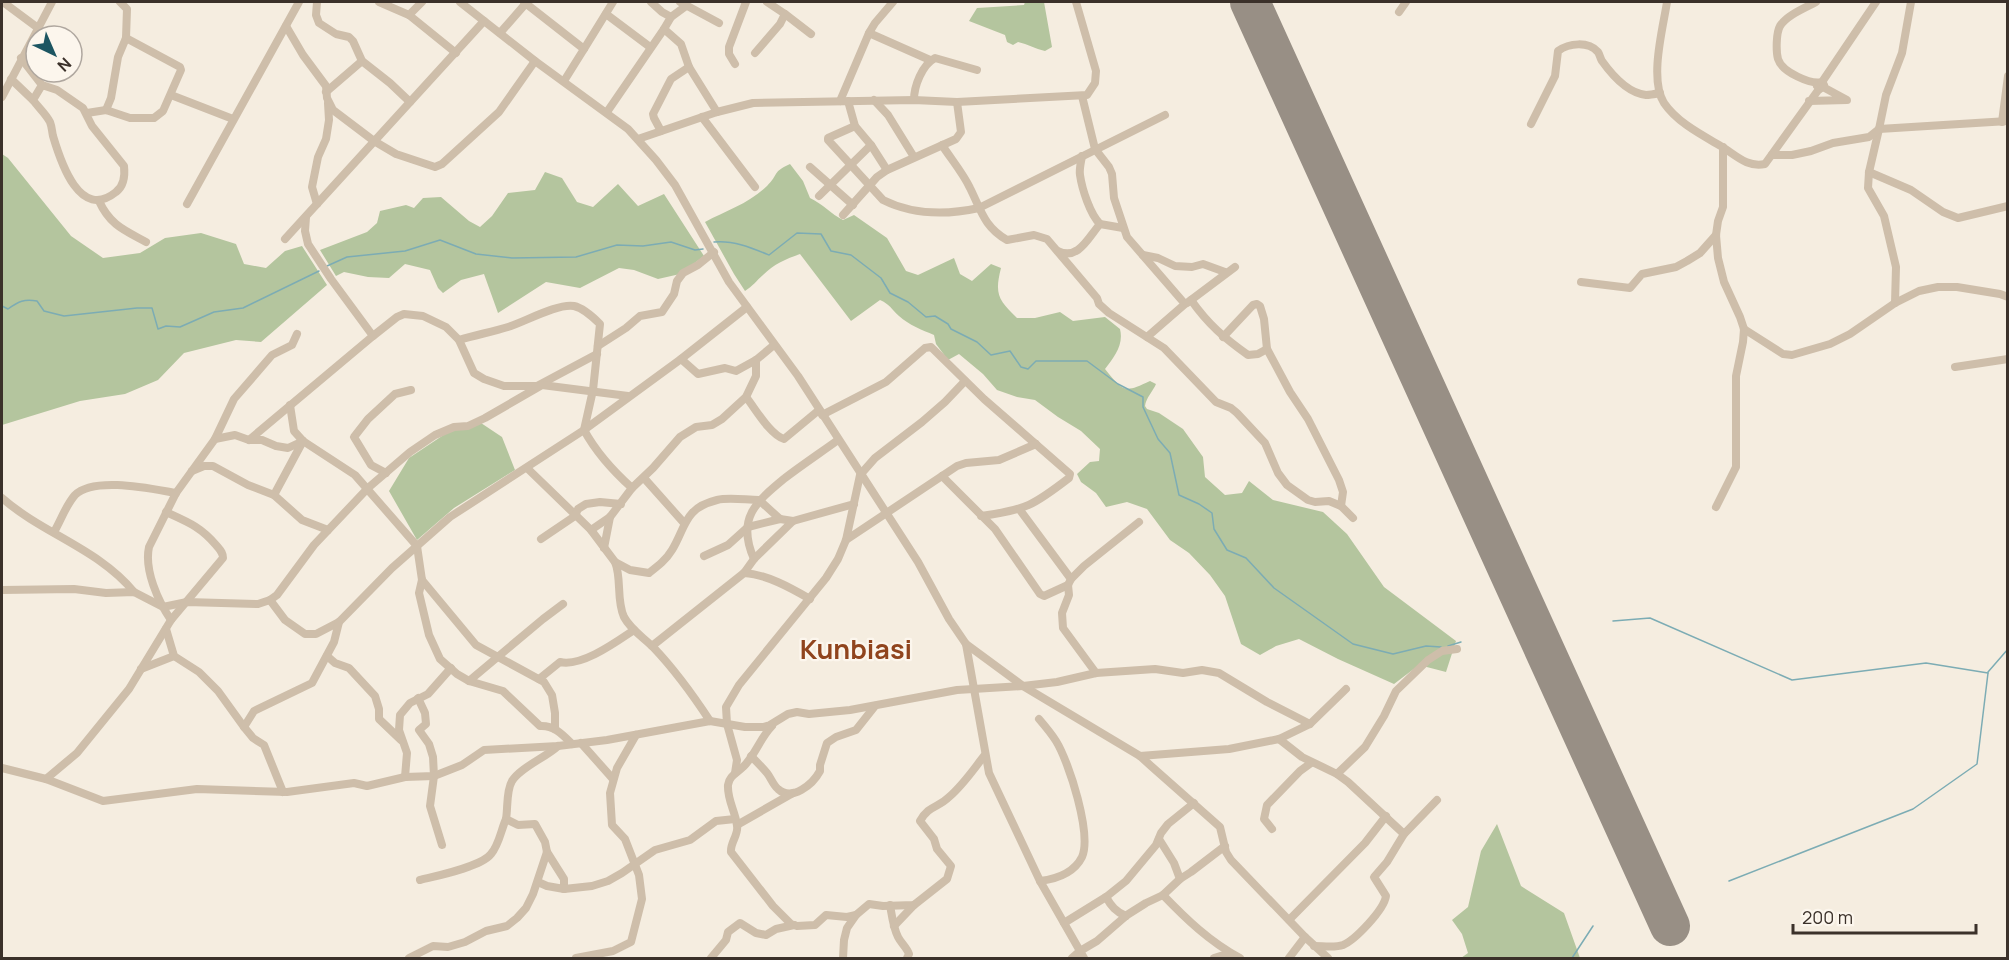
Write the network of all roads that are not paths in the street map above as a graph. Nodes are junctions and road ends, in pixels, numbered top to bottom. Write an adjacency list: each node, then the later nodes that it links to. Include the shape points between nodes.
1 (3, 2): 29 (street)
2 (52, 2): 30 (street)
3 (120, 2): 36 (street, via 127,9)
4 (299, 2): 31 (street)
5 (317, 2): 44 (street, via 315,15 319,23 349,37)
6 (379, 2): 25 (street)
7 (422, 2): 25 (street)
8 (460, 2): 27 (street)
9 (526, 2): 33 (street); 38 (street)
10 (613, 2): 23 (street)
11 (651, 2): 26 (street)
12 (746, 2): 46 (street, via 729,47)
13 (767, 2): 24 (street)
14 (893, 2): 34 (street)
15 (1076, 2): 57 (street, via 1096,71 1092,90)
16 (1406, 2): 22 (street)
17 (1667, 2): 55 (street, via 1658,63)
18 (1815, 2): 53 (street, via 1780,26 1778,59 1785,68)
19 (1876, 2): 53 (street)
20 (1911, 2): 77 (street, via 1904,45)
21 (683, 4): 26 (street); 28 (street)
22 (1399, 12)
23 (606, 14): 37 (street); 38 (street)
24 (785, 14): 35 (street); 41 (street)
25 (409, 15): 39 (street)
26 (671, 17): 32 (street)
27 (484, 21): 33 (street); 39 (street)
28 (719, 23)
29 (33, 24)
30 (40, 24)
31 (286, 26): 54 (street, via 326,86); 73 (street)
32 (664, 28): 37 (street); 47 (street, via 681,44)
33 (500, 33): 45 (street)
34 (869, 33): 43 (street); 62 (street)
35 (811, 34)
36 (126, 38): 56 (street, via 180,67); 67 (street)
37 (650, 46): 68 (street)
38 (584, 49): 51 (street)
39 (456, 52): 65 (street)
40 (24, 53): 42 (street)
41 (755, 53)
42 (21, 58): 50 (street); 52 (street)
43 (930, 60): 48 (street); 61 (street, via 914,89)
44 (362, 61): 54 (street); 65 (street)
45 (536, 61): 51 (street); 80 (street, via 499,112 438,166 396,154)
46 (735, 64)
47 (689, 67): 69 (street); 78 (street, via 671,79 653,114)
48 (977, 70)
49 (2007, 76): 74 (street)
50 (10, 79): 58 (street); 59 (street)
51 (564, 81): 68 (street)
52 (42, 85): 59 (street); 70 (street, via 72,98)
53 (1820, 86): 63 (street); 63 (street, via 1847,100)
54 (326, 92): 64 (street)
55 (1660, 93): 75 (street, via 1637,92 1617,80 1598,52 1576,44 1558,51 1555,76); 83 (street, via 1684,122)
56 (171, 95): 67 (street, via 163,111 154,118 130,118); 73 (street)
57 (1082, 96): 66 (street); 84 (street)
58 (2, 97)
59 (33, 100): 96 (street, via 51,125 68,176 81,194)
60 (874, 100): 61 (street); 62 (street); 87 (street)
61 (914, 100): 66 (street)
62 (844, 101): 69 (street, via 753,103); 76 (street)
63 (1809, 101): 85 (street)
64 (328, 102): 80 (street); 98 (street, via 326,139 312,187)
65 (410, 102): 80 (street)
66 (957, 102): 82 (street, via 960,132)
67 (106, 110): 70 (street)
68 (607, 112): 79 (street)
69 (717, 112): 72 (street)
70 (87, 113): 96 (street, via 92,126 124,166 120,188)
71 (1165, 115): 84 (street)
72 (702, 117): 78 (street); 94 (street)
73 (233, 119): 97 (street)
74 (2005, 122): 77 (street)
75 (1531, 124)
76 (855, 126): 81 (street); 88 (street, via 828,138)
77 (1879, 129): 85 (street, via 1869,137 1792,155); 91 (street)
78 (661, 131): 79 (street)
79 (638, 139): 110 (street, via 668,174)
80 (374, 141): 98 (street)
81 (871, 145): 88 (street); 90 (street)
82 (942, 145): 87 (street); 101 (street)
83 (1723, 147): 85 (street, via 1757,166 1765,164); 106 (street, via 1723,207)
84 (1095, 149): 86 (street); 105 (street, via 1112,174)
85 (1772, 155)
86 (1082, 156): 101 (street); 104 (street, via 1082,184 1092,216)
87 (914, 157): 90 (street)
88 (850, 166): 92 (street); 93 (street)
89 (810, 167): 92 (street)
90 (887, 170): 93 (street)
91 (1869, 172): 100 (street, via 1911,190 1958,218); 117 (street, via 1868,188 1884,216 1896,267)
92 (831, 185): 95 (street); 99 (street)
93 (871, 186): 99 (street); 101 (street, via 892,205 920,212 958,213)
94 (755, 187)
95 (819, 196)
96 (99, 201): 108 (street, via 105,215 118,227)
97 (187, 204)
98 (317, 204): 103 (street)
99 (853, 205): 102 (street)
100 (2007, 206)
101 (979, 208): 109 (street, via 986,223 1004,239 1040,236)
102 (843, 215)
103 (306, 217): 107 (street); 121 (street, via 308,244)
104 (1100, 224): 105 (street); 109 (street, via 1077,252 1066,255)
105 (1123, 228): 111 (street)
106 (1716, 235): 114 (street, via 1687,261 1642,274 1630,288); 119 (street, via 1724,282)
107 (285, 239)
108 (146, 242)
109 (1057, 251): 122 (street, via 1099,304)
110 (714, 252): 118 (street); 127 (street, via 683,273 662,312 640,316)
111 (1142, 255): 113 (street, via 1175,266 1203,264); 116 (street)
112 (1235, 267): 113 (street)
113 (1225, 273): 116 (street)
114 (1581, 282)
115 (2007, 297): 117 (street, via 1938,287)
116 (1188, 302): 122 (street); 123 (street)
117 (1895, 303): 119 (street, via 1850,334 1792,355 1783,354)
118 (747, 307): 125 (street); 128 (street)
119 (1744, 329): 161 (street, via 1736,376 1736,467)
120 (297, 334): 141 (street, via 292,345 272,355 234,399)
121 (373, 336): 124 (street, via 404,314 423,316 446,327); 138 (street)
122 (1147, 337): 160 (street, via 1164,348 1216,402 1237,413 1264,443 1287,486 1308,500)
123 (1223, 337): 126 (street, via 1248,355); 126 (street, via 1257,304 1264,319)
124 (459, 340): 127 (street, via 571,305 600,324); 133 (street, via 470,368 484,379 504,386)
125 (774, 345): 130 (street); 139 (street)
126 (1267, 349): 160 (street, via 1339,480 1343,492)
127 (598, 350): 133 (street); 135 (street)
128 (681, 359): 130 (street, via 698,374 725,368 736,371); 136 (street)
129 (2007, 359): 131 (street)
130 (756, 360): 137 (street, via 756,376)
131 (1955, 367)
132 (965, 381): 139 (street, via 929,346 886,382); 145 (street); 149 (street)
133 (537, 386): 135 (street); 147 (street, via 485,418 435,435)
134 (411, 390): 147 (street, via 395,394 354,437 371,465)
135 (593, 390): 136 (street); 140 (street)
136 (628, 396): 140 (street)
137 (746, 397): 139 (street, via 784,439); 151 (street, via 722,419 680,437)
138 (290, 405): 142 (street); 144 (street, via 294,431)
139 (821, 413): 143 (street)
140 (584, 430): 146 (street); 153 (street, via 606,462)
141 (214, 439): 142 (street, via 235,435); 148 (street)
142 (249, 440): 144 (street, via 288,448)
143 (838, 440): 149 (street); 157 (street)
144 (303, 441): 152 (street); 155 (street)
145 (1036, 444): 150 (street, via 999,460 957,466); 162 (street, via 1070,476 1046,496)
146 (527, 468): 165 (street); 179 (street, via 450,517)
147 (386, 472): 152 (street)
148 (189, 473): 154 (street); 155 (street, via 213,466)
149 (860, 475): 159 (street); 164 (street)
150 (942, 476): 164 (street); 166 (street)
151 (645, 478): 153 (street); 172 (street)
152 (368, 488): 174 (street); 179 (street)
153 (632, 488): 158 (street)
154 (176, 493): 163 (street); 176 (street, via 105,485 81,490)
155 (274, 495): 174 (street, via 302,520)
156 (2, 498): 176 (street)
157 (759, 500): 169 (street); 172 (street, via 718,500 703,506); 173 (street)
158 (621, 504): 165 (street, via 586,504); 167 (street)
159 (854, 504): 170 (street); 178 (street)
160 (1341, 506): 168 (street)
161 (1716, 507)
162 (1020, 510): 166 (street); 186 (street)
163 (166, 512): 191 (street, via 198,526 223,553); 193 (street, via 147,556)
164 (885, 513): 178 (street); 198 (street)
165 (575, 516): 175 (street); 177 (street)
166 (981, 516): 186 (street, via 995,529 1040,594 1044,596)
167 (610, 517): 175 (street); 180 (street)
168 (1353, 518)
169 (780, 519): 170 (street); 173 (street)
170 (794, 521): 182 (street)
171 (1139, 522): 186 (street)
172 (684, 523): 183 (street, via 664,562 649,573)
173 (748, 527): 181 (street, via 728,545); 182 (street, via 747,539)
174 (328, 530): 190 (street)
175 (591, 530): 180 (street)
176 (54, 532): 188 (street, via 110,568)
177 (541, 539)
178 (846, 540): 189 (street, via 832,569)
179 (417, 546): 185 (street); 195 (street)
180 (604, 548): 183 (street)
181 (704, 556)
182 (754, 559): 184 (street)
183 (615, 562): 197 (street, via 622,613)
184 (744, 573): 189 (street, via 789,587); 199 (street)
185 (422, 580): 203 (street, via 476,645); 204 (street, via 419,593 429,635 440,659)
186 (1069, 582): 206 (street, via 1062,628)
187 (2, 590): 188 (street)
188 (134, 592): 193 (street)
189 (810, 599): 217 (street, via 734,692 726,707)
190 (270, 600): 191 (street, via 258,604); 195 (street, via 285,620 305,633 316,634)
191 (187, 602): 193 (street); 194 (street)
192 (563, 604): 203 (street)
193 (163, 607): 194 (street)
194 (171, 620): 196 (street)
195 (339, 622): 202 (street)
196 (166, 629): 201 (street); 205 (street)
197 (634, 630): 199 (street); 207 (street, via 579,661 560,662)
198 (966, 644): 209 (street); 210 (street)
199 (652, 646): 215 (street, via 691,691)
200 (1457, 650): 233 (street, via 1442,651 1428,660 1396,691 1365,747)
201 (174, 656): 205 (street); 219 (street, via 199,672 218,691)
202 (327, 656): 219 (street, via 312,683 254,711); 223 (street, via 349,668 375,696 379,719)
203 (498, 658): 207 (street); 208 (street)
204 (451, 668): 208 (street); 212 (street, via 428,694)
205 (141, 669): 237 (street, via 77,753)
206 (1096, 673): 209 (street); 218 (street, via 1211,670)
207 (539, 679): 220 (street, via 552,695)
208 (469, 681): 220 (street, via 503,692 540,726)
209 (1023, 686): 210 (street); 227 (street)
210 (974, 688): 213 (street); 226 (street)
211 (1347, 689): 218 (street)
212 (418, 698): 223 (street, via 400,715); 234 (street, via 426,724 419,730 429,744)
213 (875, 706): 216 (street, via 826,713 797,712); 239 (street, via 856,730 827,743 817,777)
214 (1039, 719): 254 (street, via 1056,742 1070,772 1085,835 1083,855 1077,865 1053,879)
215 (710, 721): 217 (street); 221 (street)
216 (776, 722): 217 (street, via 763,727); 228 (street)
217 (727, 724): 229 (street)
218 (1310, 724): 222 (street)
219 (244, 727): 238 (street, via 264,745)
220 (555, 729): 224 (street)
221 (636, 735): 224 (street); 236 (street)
222 (1279, 739): 227 (street, via 1229,749); 230 (street)
223 (402, 740): 235 (street, via 407,753)
224 (577, 744): 225 (street); 236 (street)
225 (558, 746): 234 (street, via 484,750 462,765); 243 (street, via 527,765 512,781)
226 (984, 756): 254 (street, via 988,774); 259 (street, via 958,789 928,809 920,821 951,870 947,879)
227 (1140, 756): 241 (street)
228 (750, 758): 229 (street); 232 (street); 239 (street, via 769,774 779,790)
229 (737, 760): 232 (street)
230 (1311, 763): 233 (street); 245 (street, via 1267,805 1264,819)
231 (2, 770): 237 (street)
232 (735, 773): 244 (street, via 729,781 728,793)
233 (1337, 774): 242 (street)
234 (434, 776): 235 (street); 248 (street, via 430,806)
235 (405, 777): 238 (street, via 367,786 354,783)
236 (613, 778): 251 (street, via 611,821 625,839)
237 (46, 779): 238 (street, via 103,801 197,789)
238 (282, 792)
239 (793, 793): 244 (street)
240 (1437, 800): 246 (street)
241 (1194, 803): 247 (street, via 1168,824); 249 (street, via 1220,827)
242 (1386, 816): 246 (street); 263 (street, via 1365,843)
243 (507, 819): 250 (street, via 518,825 535,824); 253 (street, via 487,858 448,874)
244 (736, 822): 251 (street, via 716,821 690,840 655,850); 265 (street, via 731,852 773,906)
245 (1272, 829)
246 (1404, 834): 268 (street, via 1374,877 1386,896 1370,921 1352,940 1340,946)
247 (1159, 839): 252 (street); 258 (street, via 1126,881)
248 (442, 845)
249 (1225, 846): 252 (street); 263 (street, via 1231,860)
250 (547, 852): 255 (street); 256 (street, via 564,879)
251 (635, 865): 256 (street, via 608,881); 272 (street, via 642,899 631,942 613,951)
252 (1180, 879): 257 (street)
253 (420, 880)
254 (1040, 881): 264 (street)
255 (538, 882): 256 (street); 271 (street, via 526,908 507,926 457,945 433,946)
256 (564, 888)
257 (1163, 895): 262 (street); 269 (street, via 1189,922)
258 (1106, 897): 262 (street, via 1119,914); 264 (street)
259 (914, 905): 260 (street); 266 (street)
260 (890, 906): 261 (street, via 869,904); 266 (street)
261 (855, 915): 265 (street, via 826,915 815,925); 274 (street, via 847,928)
262 (1126, 916): 270 (street)
263 (1289, 920): 267 (street)
264 (1064, 923): 270 (street)
265 (794, 926): 273 (street, via 766,935 740,923 728,932)
266 (894, 926): 275 (street, via 908,950)
267 (1305, 937): 268 (street); 280 (street)
268 (1314, 946): 281 (street)
269 (1230, 953): 277 (street); 278 (street)
270 (1082, 955): 276 (street)
271 (409, 958)
272 (576, 958)
273 (711, 958)
274 (843, 958)
275 (907, 958)
276 (1072, 958)
277 (1214, 958)
278 (1240, 958)
279 (1284, 958): 280 (street)
280 (1289, 958)
281 (1328, 958)

